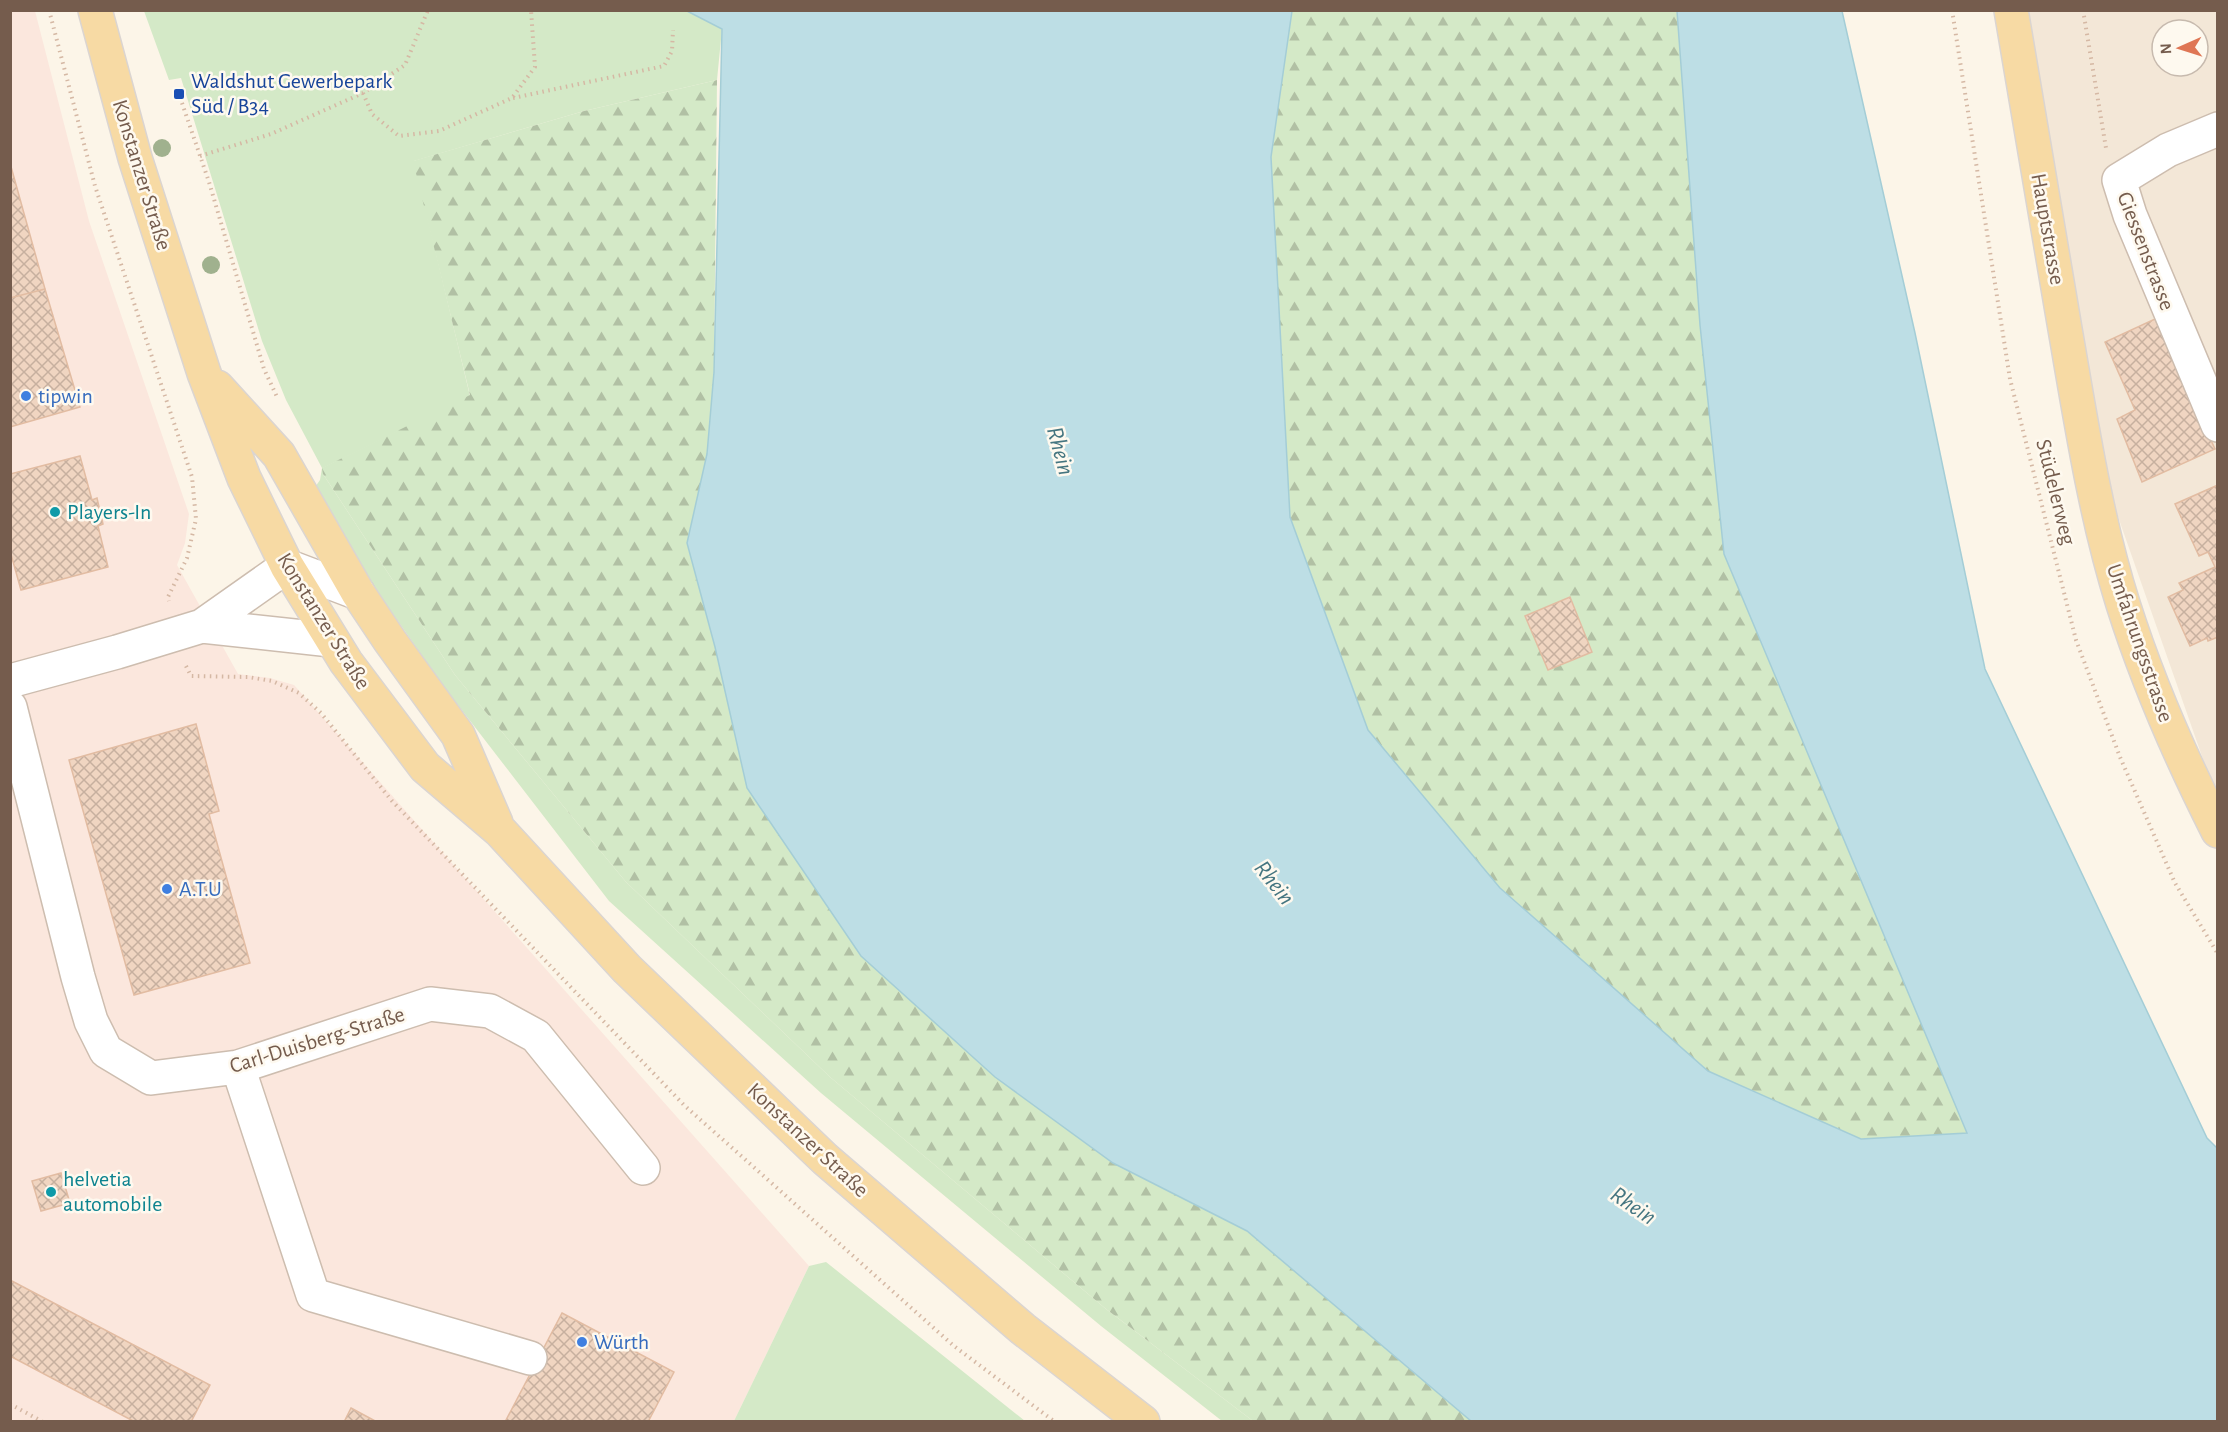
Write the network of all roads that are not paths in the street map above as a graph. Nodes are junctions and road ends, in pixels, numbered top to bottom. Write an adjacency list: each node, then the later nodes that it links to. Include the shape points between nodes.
1 (95, 10): 4 (main road, Konstanzer Straße, via 135,158)
2 (2011, 10): 6 (main road, Hauptstrasse)
3 (2217, 129): 5 (street, Giessenstrasse, via 2168,150 2119,180)
4 (204, 373): 7 (main road, Konstanzer Straße, via 244,478); 8 (main road, Konstanzer Straße, via 279,455)
5 (2217, 425)
6 (2085, 447): 14 (main road, Umfahrungsstrasse, via 2117,581 2144,667)
7 (287, 566): 8 (street); 9 (street); 10 (main road, Konstanzer Straße)
8 (358, 593): 13 (main road, Konstanzer Straße, via 458,735)
9 (202, 626): 10 (street); 11 (street)
10 (331, 640): 13 (main road, Konstanzer Straße, via 425,766)
11 (10, 681)
12 (10, 707): 15 (street, Carl-Duisberg-Straße, via 78,977 91,1021 106,1052 151,1078)
13 (500, 831): 18 (main road, Konstanzer Straße, via 627,969 825,1159 1023,1329)
14 (2217, 831)
15 (238, 1067): 16 (street, Carl-Duisberg-Straße, via 430,1004 490,1011 536,1036); 17 (street, via 313,1294)
16 (643, 1168)
17 (530, 1358)
18 (1143, 1422)

